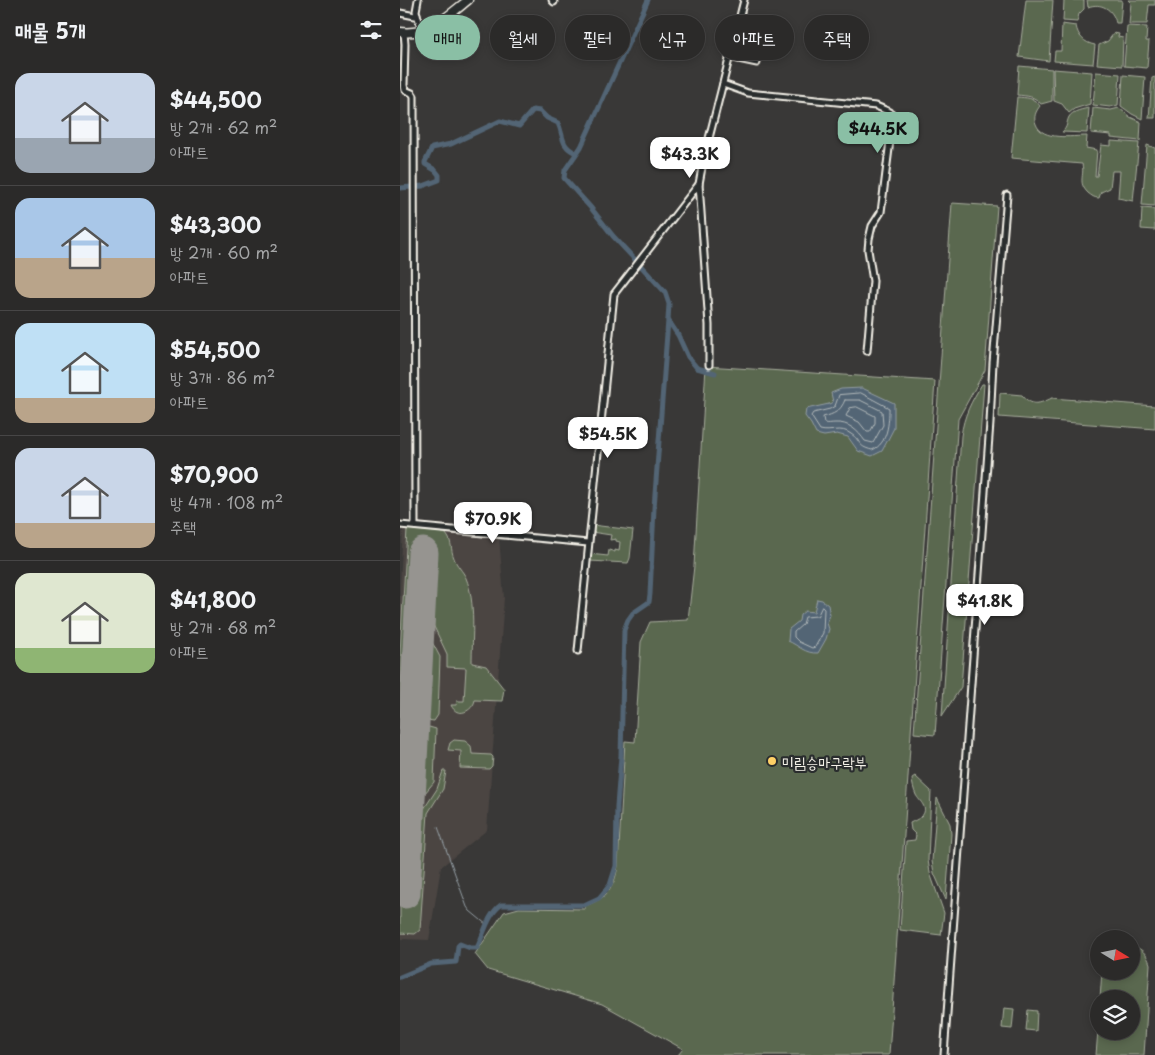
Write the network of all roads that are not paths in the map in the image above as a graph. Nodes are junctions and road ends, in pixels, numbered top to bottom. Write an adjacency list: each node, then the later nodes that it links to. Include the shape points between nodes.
1 (418, 0): 5 (street)
2 (468, 0): 6 (street)
3 (744, 0): 7 (street)
4 (400, 13): 5 (street)
5 (417, 14)
6 (449, 15)
7 (740, 15)
8 (415, 31): 9 (street)
9 (402, 32): 19 (street, via 405,44 404,85 405,90 414,96)
10 (728, 60): 13 (street)
11 (743, 60): 12 (street)
12 (757, 63)
13 (723, 84): 14 (street); 16 (street, via 748,93 876,106 890,112 893,117 881,212 872,226 869,239 874,281)
14 (699, 184): 17 (street); 20 (street, via 614,294)
15 (1007, 195): 22 (street)
16 (867, 351)
17 (710, 365)
18 (400, 525): 19 (street)
19 (414, 526): 20 (street)
20 (588, 543): 21 (street)
21 (578, 651)
22 (944, 1055)

